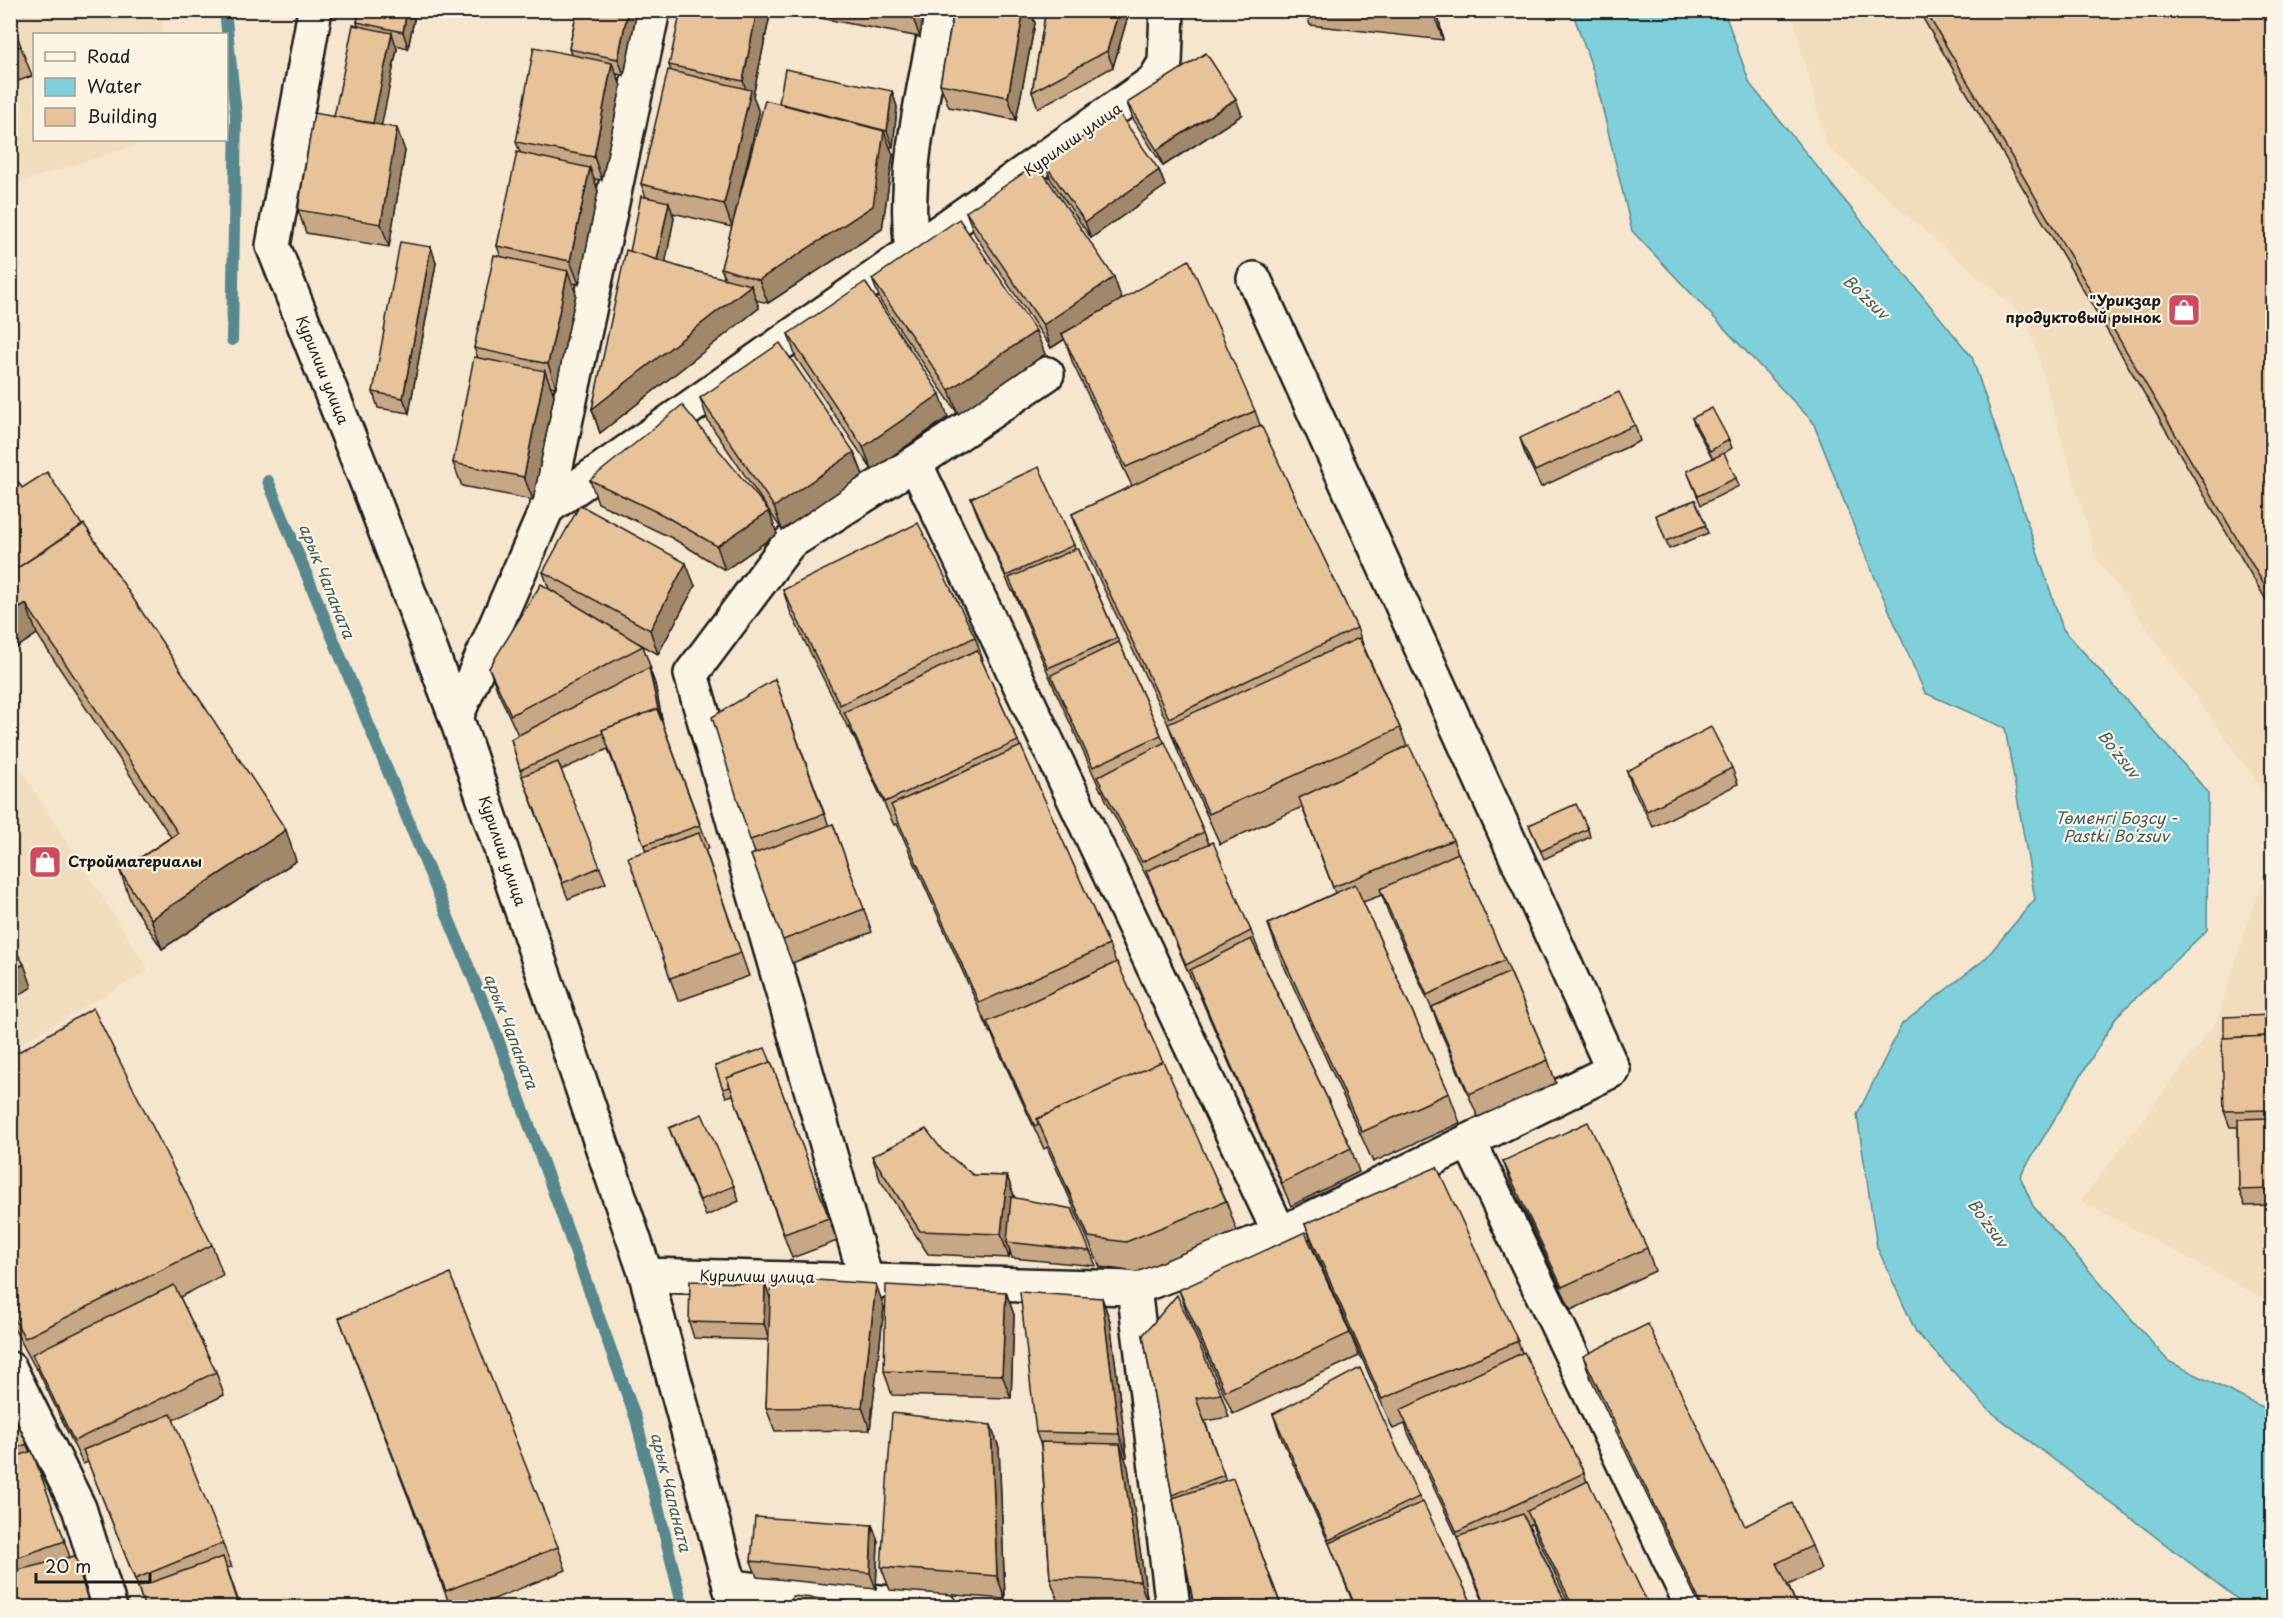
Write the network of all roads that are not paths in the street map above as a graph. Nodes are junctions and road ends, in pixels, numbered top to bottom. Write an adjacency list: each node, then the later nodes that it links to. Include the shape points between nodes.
1 (315, 10): 10 (street, Курилиш улица, via 273,246)
2 (653, 10): 9 (street)
3 (939, 10): 5 (street, via 910,176)
4 (1167, 10): 5 (street, Курилиш улица, via 1165,63 1154,81)
5 (912, 252): 9 (street, Курилиш улица)
6 (1254, 279): 11 (street, via 1613,1070)
7 (1047, 374): 8 (street)
8 (915, 463): 12 (street); 14 (street, via 789,543 691,674)
9 (547, 508): 10 (street)
10 (456, 717): 13 (street, Курилиш улица)
11 (1469, 1141): 12 (street); 21 (street)
12 (1280, 1234): 15 (street)
13 (646, 1275): 14 (street, Курилиш улица); 17 (street)
14 (866, 1279): 15 (street, Курилиш улица)
15 (1134, 1288): 20 (street)
16 (10, 1369): 18 (street, via 79,1508)
17 (733, 1597): 19 (street)
18 (110, 1608)
19 (940, 1608)
20 (1173, 1608)
21 (1693, 1608)

